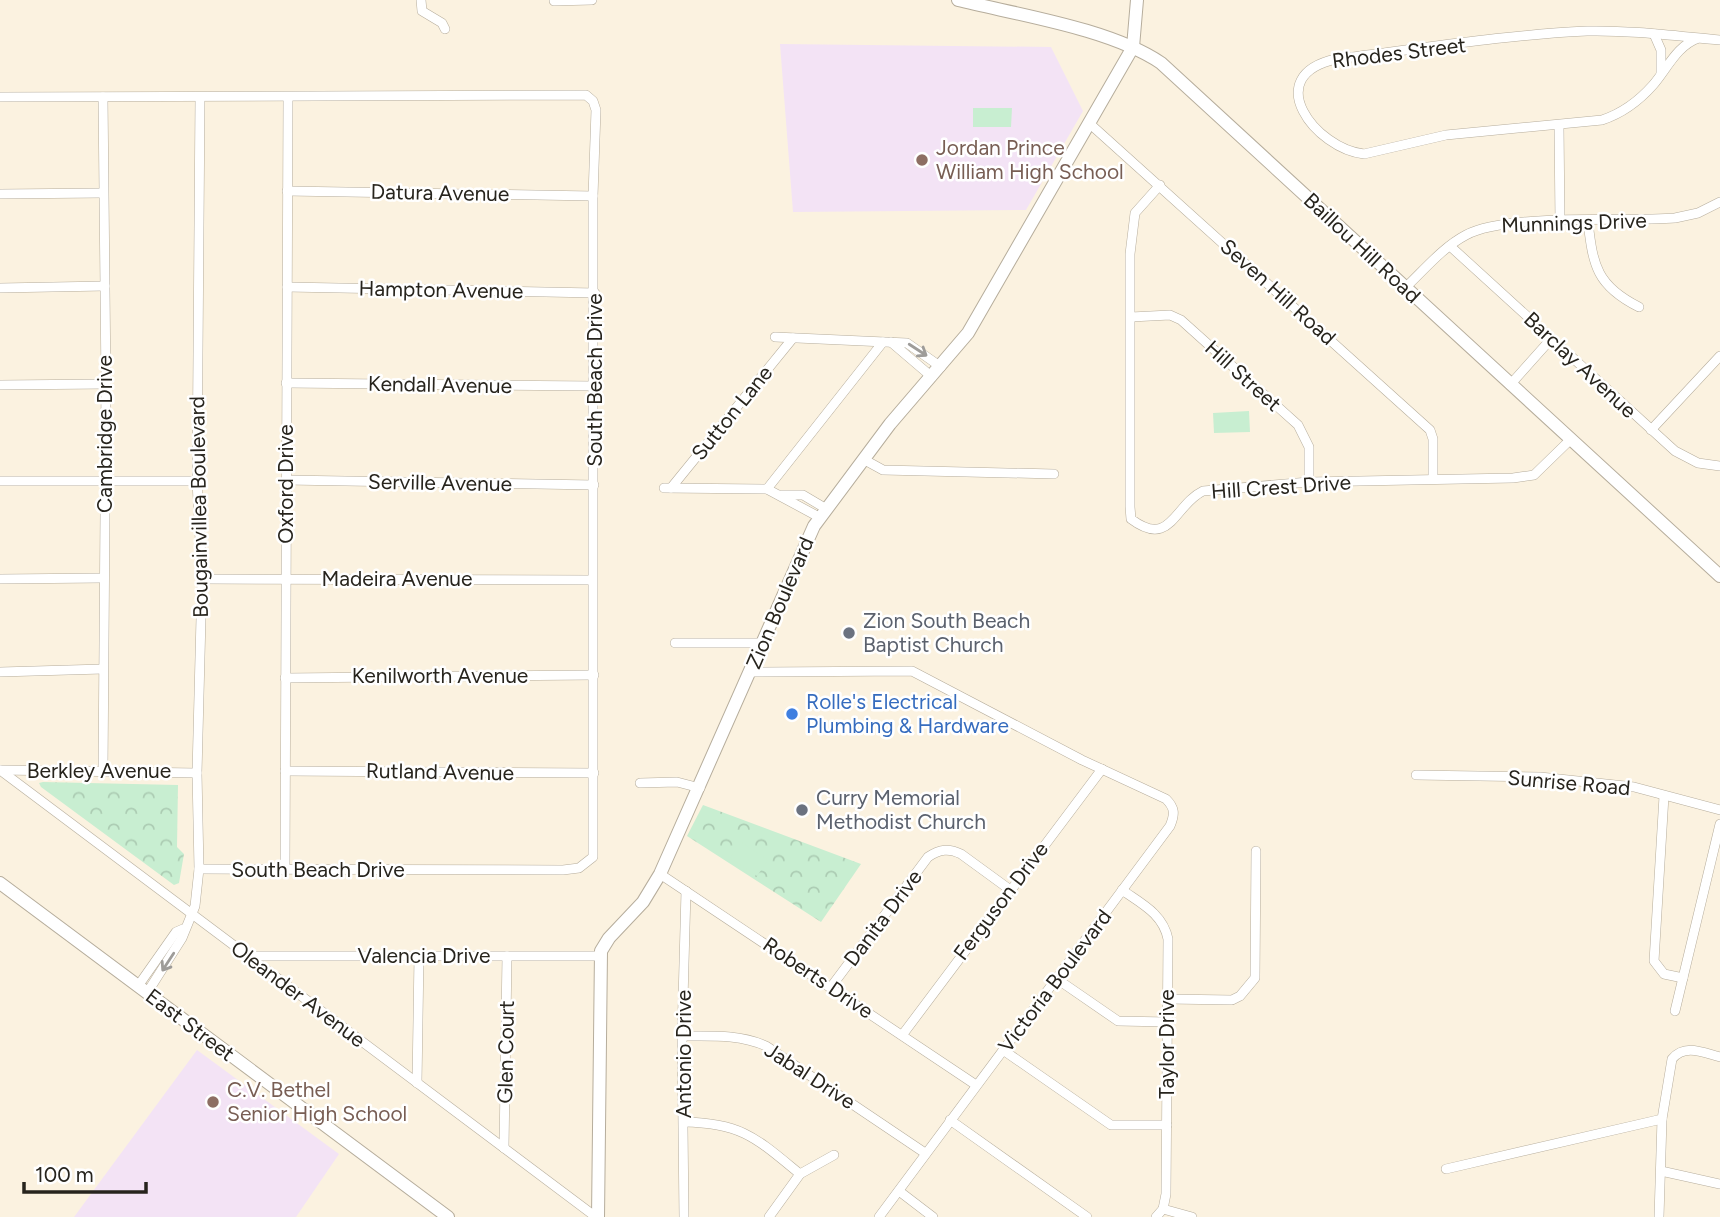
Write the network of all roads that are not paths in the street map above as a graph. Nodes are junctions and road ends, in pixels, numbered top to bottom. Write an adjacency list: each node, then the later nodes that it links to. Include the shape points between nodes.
1 (421, 0): 6 (street, via 422,11)
2 (592, 0): 5 (street)
3 (958, 0): 10 (main road, Baillou Hill Road)
4 (1137, 0): 10 (main road)
5 (554, 1)
6 (445, 29)
7 (1654, 34): 8 (street, Rhodes Street); 11 (street, via 1661,50); 17 (street, Rhodes Street, via 1561,33 1336,59 1308,72 1297,95 1310,120 1340,146 1358,153 1372,154 1469,132)
8 (1699, 38): 9 (street, Rhodes Street); 11 (street, Rhodes Street, via 1683,47)
9 (1720, 40)
10 (1133, 47): 16 (main road, Zion Boulevard); 30 (main road, Baillou Hill Road, via 1173,72)
11 (1661, 73): 17 (street, Rhodes Street, via 1644,95 1618,114)
12 (0, 97): 13 (street, South Beach Drive)
13 (103, 97): 14 (street, South Beach Drive); 20 (street, Cambridge Drive)
14 (200, 98): 15 (street, South Beach Drive); 54 (street, Bougainvillea Boulevard)
15 (288, 98): 19 (street, Oxford Drive); 22 (street, South Beach Drive, via 586,95 596,110)
16 (1089, 123): 18 (street, Seven Hill Road); 39 (main road, Zion Boulevard, via 981,312)
17 (1559, 126): 24 (street)
18 (1160, 185): 33 (street, Hill Crest Drive, via 1135,213 1132,223); 50 (street, Seven Hill Road, via 1430,430)
19 (287, 191): 22 (street, Datura Avenue); 28 (street, Oxford Drive)
20 (103, 193): 21 (street); 27 (street, Cambridge Drive)
21 (0, 194)
22 (593, 196): 31 (street, South Beach Drive)
23 (1720, 202): 25 (street, Munnings Drive, via 1675,218)
24 (1560, 222): 25 (street, Munnings Drive); 26 (street, Munnings Drive, via 1496,226 1467,234)
25 (1588, 222): 32 (street, via 1592,255 1602,280)
26 (1450, 246): 30 (street, Munnings Drive); 36 (street, Barclay Avenue)
27 (105, 286): 29 (street); 41 (street, Cambridge Drive)
28 (287, 287): 31 (street, Hampton Avenue); 40 (street, Oxford Drive)
29 (0, 288)
30 (1405, 288): 43 (main road, Baillou Hill Road)
31 (595, 293): 44 (street, South Beach Drive)
32 (1639, 307)
33 (1131, 317): 55 (street, Hill Street, via 1170,315 1181,320 1298,425 1309,447); 55 (street, Hill Crest Drive, via 1132,519 1154,531 1172,522 1192,496 1203,491)
34 (775, 337): 35 (street, Sutton Lane)
35 (793, 338): 37 (street, Sutton Lane); 57 (street, Sutton Lane, via 667,488)
36 (1551, 339): 43 (street); 45 (street, Barclay Avenue)
37 (887, 342): 39 (street); 57 (street)
38 (1720, 356): 45 (street)
39 (936, 372): 47 (main road, Zion Boulevard)
40 (286, 383): 44 (street, Kendall Avenue); 52 (street, Oxford Drive)
41 (106, 384): 42 (street); 51 (street, Cambridge Drive)
42 (0, 385)
43 (1510, 385): 46 (main road, Baillou Hill Road)
44 (594, 386): 56 (street, South Beach Drive)
45 (1651, 430): 48 (street, Barclay Avenue, via 1685,458)
46 (1570, 440): 50 (street, Hill Crest Drive, via 1534,475); 59 (main road, Baillou Hill Road)
47 (863, 458): 49 (street, via 883,470); 58 (main road, Zion Boulevard)
48 (1720, 466)
49 (1054, 474)
50 (1433, 479): 55 (street, Hill Crest Drive)
51 (105, 480): 53 (street); 54 (street); 60 (street, Cambridge Drive)
52 (286, 480): 56 (street, Serville Avenue); 61 (street, Oxford Drive)
53 (0, 481)
54 (197, 481): 63 (street, Bougainvillea Boulevard)
55 (1309, 482)
56 (594, 485): 64 (street, South Beach Drive)
57 (768, 489): 58 (street)
58 (822, 512): 66 (main road, Zion Boulevard)
59 (1720, 576)
60 (103, 578): 62 (street); 67 (street, Cambridge Drive)
61 (286, 578): 63 (street, Madeira Avenue); 64 (street, Madeira Avenue); 71 (street, Oxford Drive)
62 (0, 579)
63 (202, 579): 76 (street, Bougainvillea Boulevard)
64 (592, 580): 70 (street, South Beach Drive)
65 (675, 643): 66 (street)
66 (762, 643): 69 (main road, Zion Boulevard)
67 (103, 669): 68 (street); 75 (street, Cambridge Drive)
68 (0, 672)
69 (751, 672): 72 (street, via 912,671); 80 (main road, Zion Boulevard)
70 (594, 675): 71 (street, Kenilworth Avenue); 77 (street, South Beach Drive)
71 (285, 677): 74 (street, Oxford Drive)
72 (1102, 769): 89 (street, Ferguson Drive); 90 (street, Victoria Boulevard, via 1166,799 1175,816)
73 (0, 770): 75 (street, Berkley Avenue); 92 (street, Oleander Avenue)
74 (285, 771): 77 (street, Rutland Avenue); 86 (street, Oxford Drive)
75 (103, 772): 76 (street, Berkley Avenue)
76 (197, 773): 85 (street, Bougainvillea Boulevard)
77 (594, 773): 86 (street, South Beach Drive, via 595,845 593,857 579,868)
78 (1416, 775): 81 (street, Sunrise Road, via 1540,777 1634,787)
79 (640, 783): 80 (street, via 677,782)
80 (700, 788): 87 (main road, Zion Boulevard)
81 (1664, 796): 82 (street, Sunrise Road); 97 (street, via 1654,961 1664,974)
82 (1720, 810)
83 (1720, 824): 97 (street)
84 (1256, 851): 101 (street, via 1255,978 1232,1000)
85 (199, 869): 86 (street, South Beach Drive); 92 (street, Bougainvillea Boulevard)
86 (285, 871)
87 (660, 873): 91 (street, Roberts Drive); 96 (main road, Zion Boulevard)
88 (0, 883): 100 (main road, East Street)
89 (1009, 889): 99 (street, Danita Drive, via 961,854 936,852); 104 (street, Ferguson Drive)
90 (1122, 890): 98 (street, Victoria Boulevard); 101 (street, Taylor Drive, via 1155,913 1166,929)
91 (686, 891): 99 (street, Roberts Drive); 105 (street, Antonio Drive)
92 (191, 914): 93 (street, Oleander Avenue); 100 (street, Bougainvillea Boulevard, via 173,953)
93 (249, 956): 94 (street, Valencia Drive); 108 (street, Oleander Avenue)
94 (419, 956): 95 (street, Valencia Drive); 108 (street)
95 (508, 956): 96 (street, Valencia Drive); 114 (street, Glen Court)
96 (599, 956): 124 (main road)
97 (1683, 978): 102 (street)
98 (1057, 979): 103 (street, via 1118,1021); 106 (street, Victoria Boulevard)
99 (831, 987): 104 (street, Roberts Drive)
100 (143, 989): 123 (main road, East Street)
101 (1168, 999): 103 (street, Taylor Drive)
102 (1675, 1011)
103 (1168, 1022): 113 (street, Taylor Drive)
104 (903, 1034): 109 (street, Roberts Drive)
105 (682, 1036): 112 (street, Antonio Drive); 115 (street, Jabal Drive, via 734,1037 766,1046)
106 (1003, 1050): 109 (street, Victoria Boulevard); 113 (street, via 1111,1125)
107 (1720, 1058): 110 (street, via 1692,1050 1675,1055)
108 (417, 1083): 114 (street, Oleander Avenue)
109 (976, 1085): 111 (street, Victoria Boulevard)
110 (1662, 1119): 117 (street); 118 (street)
111 (950, 1120): 115 (street, Victoria Boulevard); 129 (street)
112 (684, 1122): 119 (street, via 730,1126); 125 (street, Antonio Drive)
113 (1167, 1125): 122 (street, Taylor Drive)
114 (504, 1148): 124 (street, Oleander Avenue)
115 (925, 1153): 121 (street, Victoria Boulevard)
116 (834, 1154): 119 (street)
117 (1446, 1169)
118 (1661, 1171): 120 (street); 132 (street)
119 (800, 1174): 126 (street)
120 (1720, 1184)
121 (899, 1191): 127 (street, Victoria Boulevard); 128 (street)
122 (1163, 1209): 130 (street); 131 (street)
123 (448, 1217)
124 (597, 1217)
125 (684, 1217)
126 (769, 1217)
127 (879, 1217)
128 (933, 1217)
129 (1087, 1217)
130 (1156, 1217)
131 (1192, 1217)
132 (1659, 1217)

